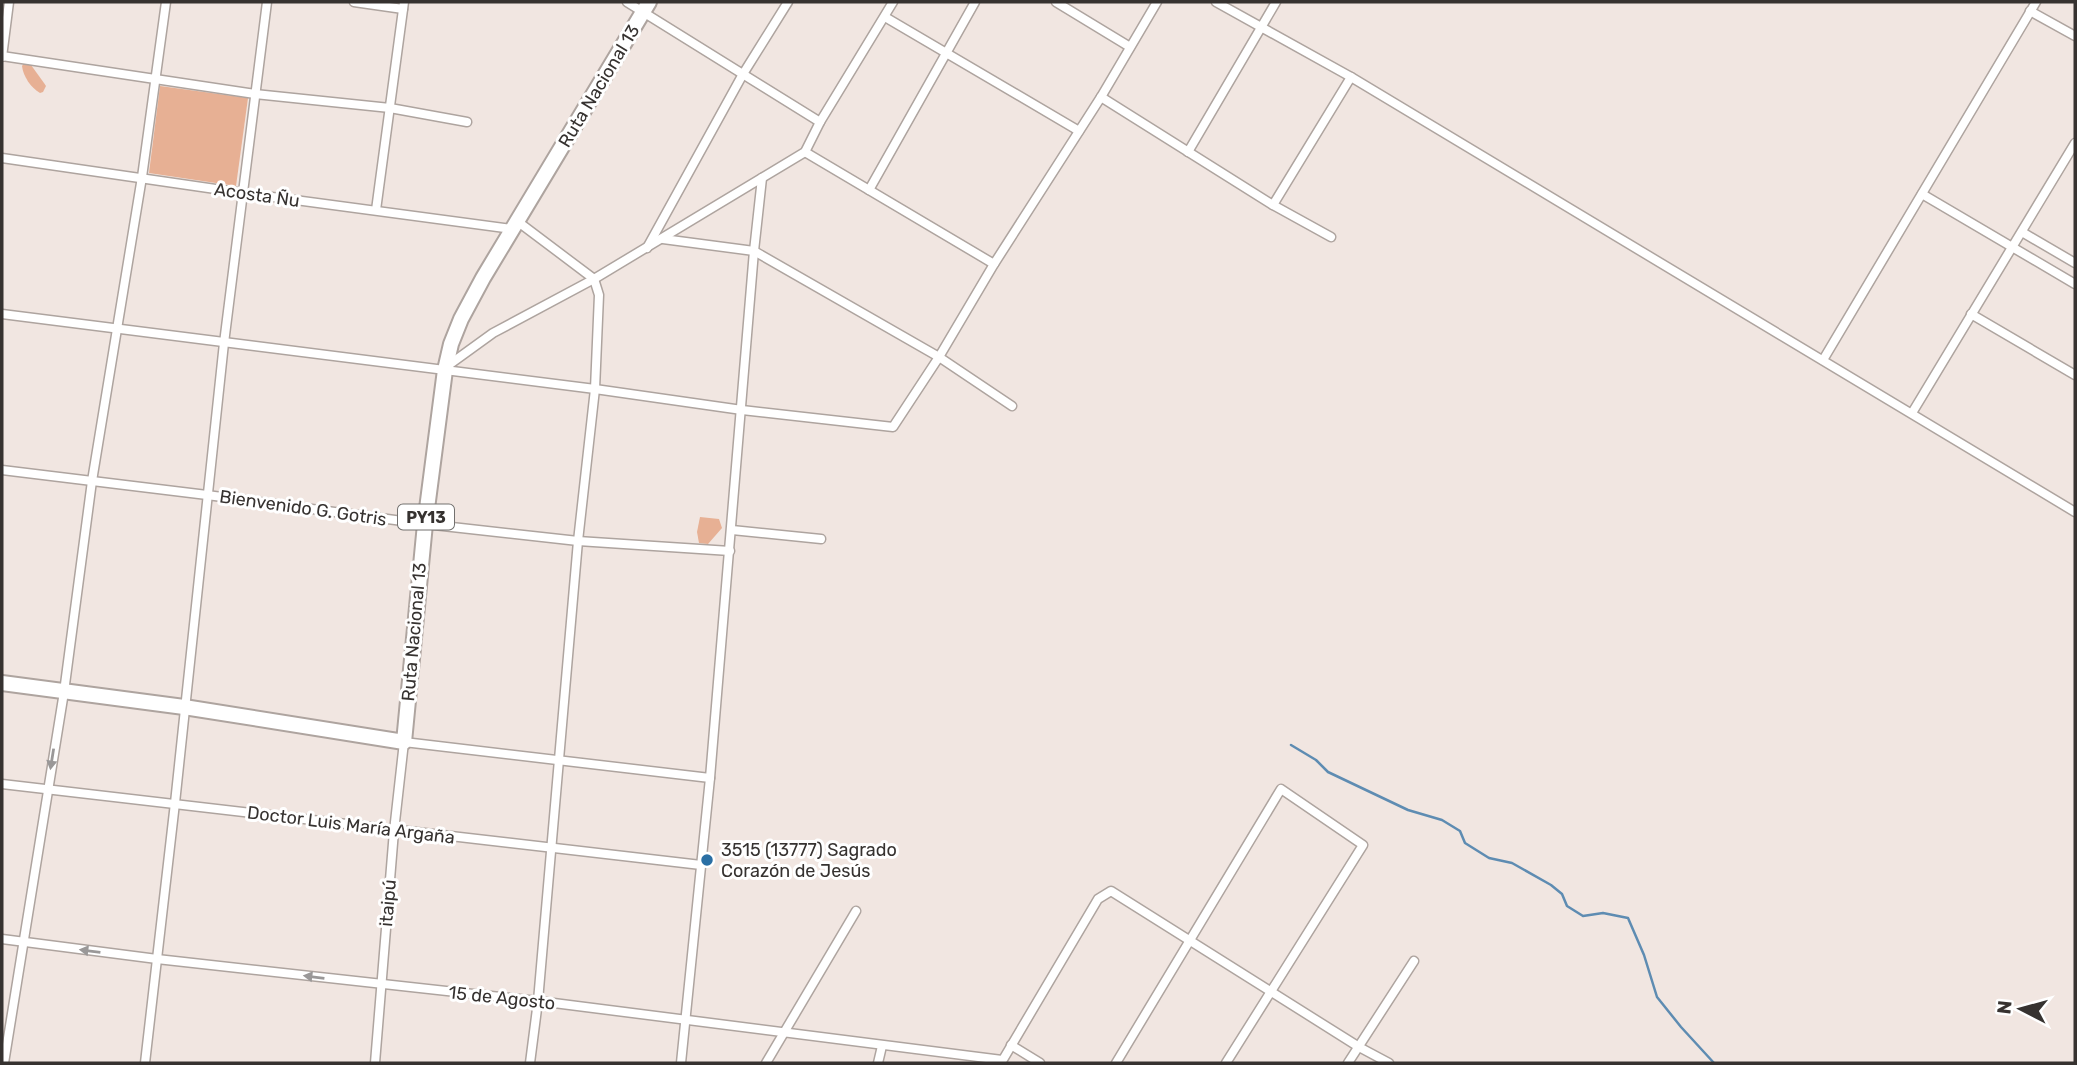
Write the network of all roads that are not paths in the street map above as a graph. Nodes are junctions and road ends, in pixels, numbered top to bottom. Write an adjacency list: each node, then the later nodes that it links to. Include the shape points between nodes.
1 (9, 2): 22 (street)
2 (166, 2): 25 (street)
3 (267, 2): 26 (street)
4 (354, 2): 14 (street)
5 (627, 2): 15 (street)
6 (788, 2): 23 (street)
7 (893, 2): 17 (street)
8 (975, 2): 21 (street)
9 (1056, 2): 20 (street)
10 (1157, 2): 20 (street)
11 (1216, 2): 18 (street)
12 (1276, 2): 18 (street)
13 (2036, 2): 16 (street)
14 (404, 5): 28 (street)
15 (646, 7): 23 (street); 43 (highway, Ruta Nacional 13 / PY13)
16 (2030, 11): 19 (street); 40 (street)
17 (885, 17): 21 (street); 30 (street)
18 (1260, 28): 24 (street); 34 (street)
19 (2075, 36)
20 (1130, 47): 27 (street)
21 (946, 52): 31 (street); 38 (street)
22 (2, 56): 25 (street)
23 (743, 74): 30 (street); 48 (street)
24 (1351, 77): 41 (street); 59 (street)
25 (155, 79): 26 (street); 36 (street)
26 (255, 94): 28 (street); 39 (street)
27 (1101, 97): 31 (street); 34 (street)
28 (390, 108): 29 (street); 42 (street)
29 (467, 122)
30 (820, 122): 33 (street)
31 (1079, 131): 51 (street)
32 (2075, 146): 44 (street)
33 (805, 152): 37 (street); 38 (street)
34 (1188, 152): 41 (street)
35 (2, 158): 36 (street, Acosta Ñu)
36 (142, 177): 39 (street, Acosta Ñu); 56 (street)
37 (762, 178): 46 (street); 49 (street)
38 (869, 190): 51 (street)
39 (243, 194): 42 (street, Acosta Ñu); 57 (street)
40 (1922, 194): 47 (street); 59 (street)
41 (1273, 205): 45 (street)
42 (376, 210): 43 (street, Acosta Ñu)
43 (514, 225): 52 (street, Acosta Ñu); 60 (highway, Ruta Nacional 13 / PY13, via 461,319)
44 (2022, 232): 47 (street); 50 (street)
45 (1331, 237)
46 (663, 239): 48 (street); 49 (street)
47 (2011, 246): 53 (street); 55 (street)
48 (647, 248): 52 (street)
49 (754, 251): 58 (street); 64 (street)
50 (2075, 262)
51 (993, 264): 58 (street)
52 (594, 279): 60 (street, via 493,333); 62 (street, via 599,295)
53 (2075, 284)
54 (2, 314): 56 (street)
55 (1971, 314): 61 (street); 65 (street)
56 (118, 329): 57 (street); 67 (street)
57 (224, 343): 60 (street); 68 (street)
58 (939, 357): 63 (street); 64 (street, via 893,427)
59 (1823, 360): 65 (street)
60 (445, 369): 62 (street); 70 (highway, Ruta Nacional 13 / PY13)
61 (2075, 376)
62 (595, 389): 64 (street); 73 (street)
63 (1012, 406)
64 (742, 410): 71 (street)
65 (1912, 413): 69 (street)
66 (2, 470): 67 (street, Bienvenido G. Gotris)
67 (92, 481): 68 (street, Bienvenido G. Gotris); 76 (street)
68 (208, 495): 70 (street, Bienvenido G. Gotris); 77 (street)
69 (2075, 512)
70 (425, 524): 73 (street, Bienvenido G. Gotris); 78 (highway, Ruta Nacional 13 / PY13)
71 (732, 530): 72 (street); 74 (street)
72 (821, 539)
73 (578, 541): 74 (street, Bienvenido G. Gotris); 79 (street)
74 (730, 551): 80 (street)
75 (2, 683): 76 (highway)
76 (64, 692): 77 (highway); 82 (street, one-way to 82)
77 (184, 707): 78 (highway); 83 (street)
78 (404, 742): 79 (street); 84 (street, itaipú)
79 (560, 759): 80 (street); 85 (street)
80 (710, 778): 86 (street)
81 (2, 784): 82 (street, Doctor Luis María Argaña)
82 (47, 790): 83 (street, Doctor Luis María Argaña); 90 (street)
83 (175, 803): 84 (street, Doctor Luis María Argaña); 91 (street)
84 (394, 831): 85 (street, Doctor Luis María Argaña); 93 (street, itaipú)
85 (552, 849): 86 (street, Doctor Luis María Argaña); 95 (street)
86 (701, 865): 96 (street)
87 (856, 911): 97 (street)
88 (2, 939): 90 (street, 15 de Agosto)
89 (1190, 941): 94 (street); 94 (street, via 1281,789 1363,845); 99 (street, via 1111,891 1098,899); 110 (street)
90 (24, 942): 91 (street, 15 de Agosto, one-way to 90); 102 (street)
91 (157, 959): 93 (street, 15 de Agosto, one-way to 91); 103 (street)
92 (1415, 961): 100 (street)
93 (382, 985): 95 (street, 15 de Agosto); 104 (street, itaipú)
94 (1271, 991): 100 (street); 111 (street)
95 (538, 1001): 96 (street, 15 de Agosto); 105 (street)
96 (685, 1021): 97 (street, 15 de Agosto); 106 (street)
97 (783, 1033): 98 (street, 15 de Agosto); 107 (street)
98 (882, 1045): 101 (street, 15 de Agosto); 108 (street)
99 (1011, 1045): 101 (street); 109 (street)
100 (1359, 1047): 112 (street); 113 (street)
101 (1001, 1062)
102 (4, 1063)
103 (145, 1063)
104 (375, 1063)
105 (530, 1063)
106 (681, 1063)
107 (766, 1063)
108 (878, 1063)
109 (1040, 1063)
110 (1116, 1063)
111 (1226, 1063)
112 (1348, 1063)
113 (1389, 1063)

